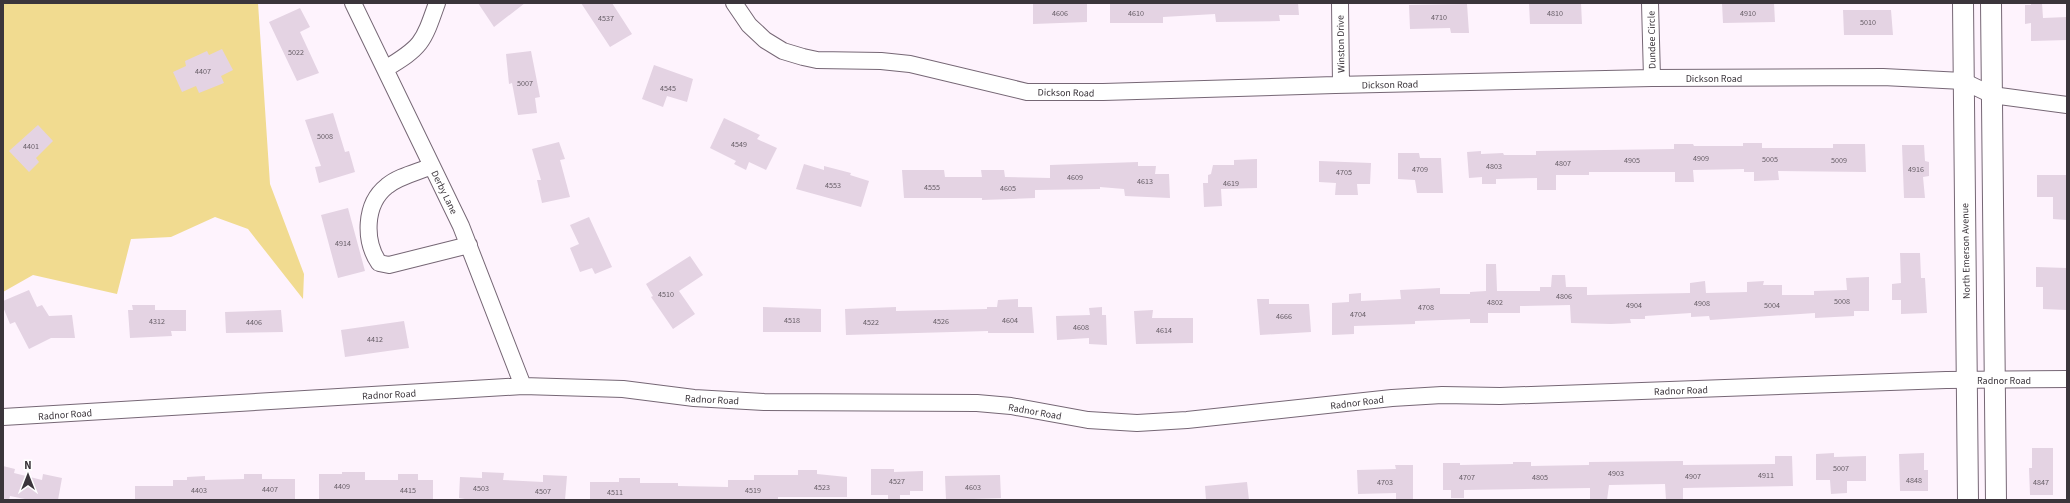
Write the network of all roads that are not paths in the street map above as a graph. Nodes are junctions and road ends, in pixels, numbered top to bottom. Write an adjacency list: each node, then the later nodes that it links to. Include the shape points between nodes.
1 (353, 3): 8 (street, Derby Lane)
2 (437, 3): 8 (street, via 424,38 418,46)
3 (734, 3): 11 (street, Dickson Road, via 749,25 765,40 783,51 803,58 910,64 1027,92)
4 (1340, 3): 11 (street, Winston Drive)
5 (1650, 3): 9 (street, Dundee Circle)
6 (1963, 3): 10 (main road, North Emerson Avenue)
7 (1991, 3): 12 (main road)
8 (385, 69): 14 (street, Derby Lane)
9 (1652, 78): 10 (street, Dickson Road, via 1883,77); 11 (street, Dickson Road)
10 (1963, 81): 12 (street, Dickson Road); 17 (main road, North Emerson Avenue)
11 (1341, 85)
12 (1992, 94): 13 (street, Dickson Road); 18 (main road)
13 (2067, 105)
14 (432, 166): 15 (street, Derby Lane); 15 (street, via 391,183 378,195 372,206 369,221 372,253 379,263 389,265)
15 (469, 245): 19 (street, Derby Lane)
16 (2067, 379): 18 (street, Radnor Road)
17 (1966, 380): 18 (street, Radnor Road); 19 (street, Radnor Road, via 1508,396 1442,395 1137,423 1088,420 1011,406 976,403 764,402 694,398 623,389); 21 (main road, North Emerson Avenue)
18 (1995, 380): 22 (main road)
19 (523, 386): 20 (street, Radnor Road)
20 (3, 418)
21 (1968, 500)
22 (1996, 500)

